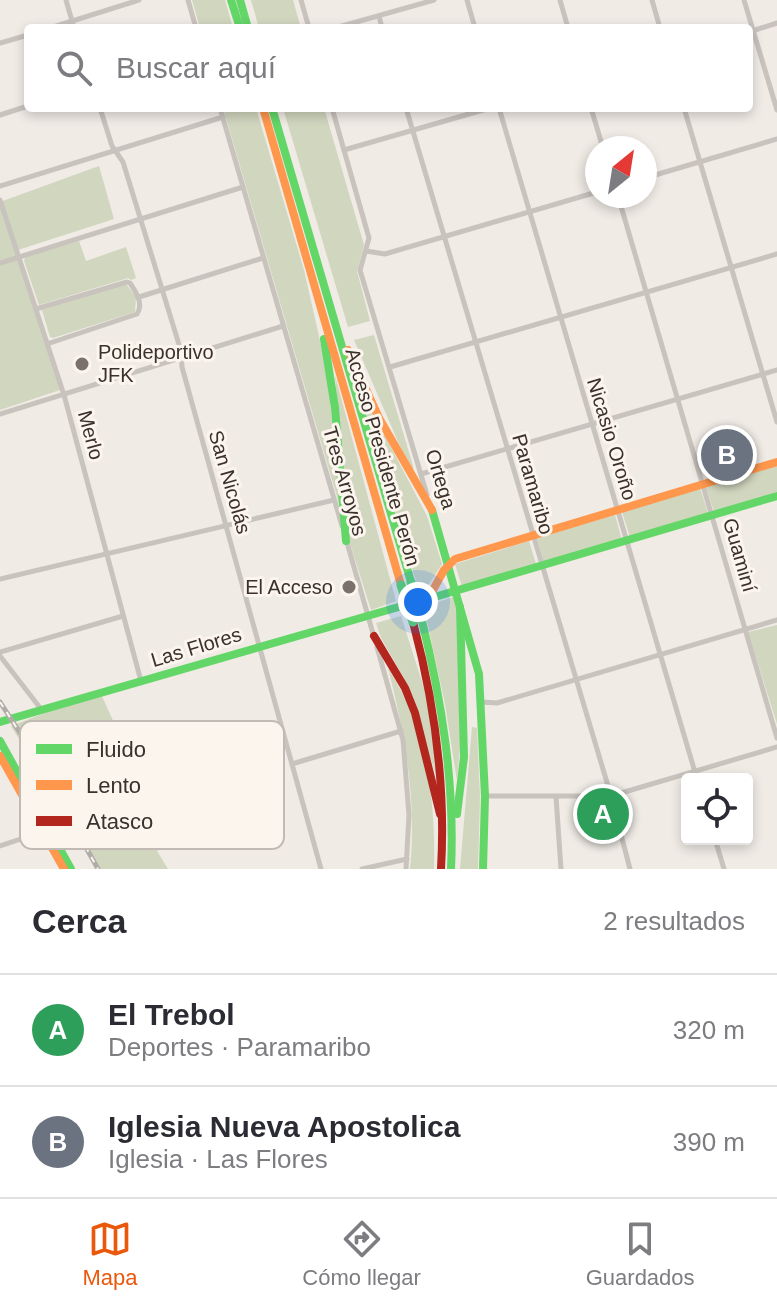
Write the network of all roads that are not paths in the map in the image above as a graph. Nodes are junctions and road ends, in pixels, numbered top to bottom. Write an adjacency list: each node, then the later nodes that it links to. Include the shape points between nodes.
1 (66, 0): 14 (street)
2 (139, 0): 15 (street)
3 (188, 0): 16 (street)
4 (231, 0): 17 (main road)
5 (240, 0): 18 (main road)
6 (301, 0): 19 (street)
7 (434, 0): 12 (street)
8 (467, 0): 22 (street)
9 (560, 0): 23 (street)
10 (652, 0): 24 (street)
11 (744, 0): 25 (street)
12 (379, 16): 20 (street); 21 (street)
13 (777, 23): 26 (street)
14 (73, 24)
15 (76, 24)
16 (195, 24)
17 (239, 24)
18 (247, 24)
19 (308, 24)
20 (350, 24)
21 (381, 24)
22 (474, 24)
23 (567, 24)
24 (659, 24)
25 (749, 24)
26 (753, 30)
27 (24, 36): 29 (street)
28 (753, 37): 31 (street)
29 (0, 43)
30 (24, 107): 42 (street)
31 (777, 110)
32 (101, 112): 47 (street, San Nicolás)
33 (221, 112): 43 (street, Tres Arroyos)
34 (264, 112): 65 (main road, Acceso Presidente Perón)
35 (273, 112): 69 (main road, Acceso Presidente Perón)
36 (333, 112): 48 (street, Ortega)
37 (407, 112): 44 (street, Paramaribo)
38 (477, 112): 44 (street)
39 (500, 112): 56 (street, Nicasio Oroño)
40 (592, 112): 45 (street)
41 (685, 112): 49 (street)
42 (0, 115)
43 (223, 117): 47 (street); 52 (street, Tres Arroyos)
44 (413, 131): 48 (street); 58 (street, Paramaribo)
45 (599, 136)
46 (777, 139): 49 (street)
47 (115, 150): 51 (street); 57 (street, San Nicolás)
48 (344, 150): 59 (street, Ortega, via 369,238)
49 (700, 162): 50 (street); 64 (street)
50 (657, 175)
51 (0, 186)
52 (243, 187): 57 (street); 62 (street, Tres Arroyos)
53 (585, 195): 56 (street)
54 (0, 200): 61 (street, Merlo)
55 (621, 208): 67 (street, Guaminí)
56 (529, 211): 58 (street); 71 (street, Nicasio Oroño)
57 (141, 219): 61 (street); 66 (street, San Nicolás)
58 (444, 237): 59 (street, via 385,254); 73 (street, Paramaribo)
59 (366, 251): 76 (street, Ortega, via 360,270)
60 (777, 254): 64 (street)
61 (19, 257): 63 (street); 70 (street, Merlo)
62 (263, 258): 66 (street); 72 (street, Tres Arroyos)
63 (0, 263)
64 (732, 268): 67 (street); 78 (street)
65 (315, 288): 95 (main road, via 335,408); 101 (main road, Acceso Presidente Perón)
66 (163, 289): 68 (street); 75 (street, San Nicolás)
67 (646, 294): 71 (street); 80 (street, Guaminí)
68 (139, 297): 70 (street, via 128,281); 74 (street, via 137,314)
69 (328, 299): 90 (main road, via 360,380); 101 (main road, Acceso Presidente Perón)
70 (36, 309): 74 (street, Merlo)
71 (560, 318): 73 (street); 83 (street, Nicasio Oroño)
72 (283, 326): 75 (street); 89 (street, Tres Arroyos)
73 (475, 343): 76 (street); 84 (street, Paramaribo)
74 (47, 344): 79 (street, Merlo)
75 (182, 359): 79 (street); 93 (street, San Nicolás)
76 (390, 367): 86 (street, Ortega)
77 (777, 370): 78 (street)
78 (763, 374): 80 (street); 82 (street)
79 (64, 395): 81 (street); 97 (street, Merlo)
80 (677, 399): 83 (street); 87 (street, Guaminí)
81 (0, 414)
82 (777, 422)
83 (590, 424): 84 (street); 91 (street, Nicasio Oroño)
84 (506, 449): 86 (street); 94 (street, Paramaribo)
85 (777, 462): 87 (main road)
86 (421, 474): 90 (street, Ortega)
87 (702, 484): 91 (main road); 92 (street, Guaminí)
88 (777, 496): 92 (main road)
89 (334, 500): 93 (street); 95 (street, Tres Arroyos)
90 (432, 510): 98 (main road, Ortega)
91 (617, 510): 94 (main road); 96 (street, Nicasio Oroño)
92 (711, 515): 96 (main road); 108 (street, Guaminí)
93 (226, 525): 97 (street); 110 (street, San Nicolás)
94 (532, 535): 98 (main road); 99 (street, Paramaribo)
95 (346, 541): 106 (street, Tres Arroyos)
96 (627, 542): 99 (main road); 112 (street, Nicasio Oroño)
97 (107, 554): 100 (street); 105 (street, Merlo)
98 (449, 564): 102 (main road, Ortega); 102 (main road, via 424,600)
99 (541, 567): 102 (main road); 113 (street, Paramaribo)
100 (0, 579)
101 (406, 584): 133 (main road, Acceso Presidente Perón, bridge, via 434,708)
102 (456, 591): 104 (main road, Ortega)
103 (402, 606): 106 (main road, Las Flores)
104 (460, 607): 115 (main road, Ortega, via 479,674); 133 (main road, via 464,757)
105 (123, 616): 111 (street); 114 (street, Merlo)
106 (368, 616): 109 (street, Tres Arroyos); 110 (main road, Las Flores)
107 (777, 620): 108 (street)
108 (745, 629): 112 (street); 121 (street, Guaminí)
109 (374, 636): 119 (street, Tres Arroyos); 133 (main road, via 419,723)
110 (260, 647): 114 (main road, Las Flores); 117 (street, San Nicolás)
111 (0, 654): 116 (street)
112 (660, 655): 113 (street); 126 (street, Nicasio Oroño)
113 (575, 680): 115 (street, via 497,703); 130 (street, Paramaribo)
114 (142, 682): 116 (main road, Las Flores)
115 (481, 702): 129 (main road, Ortega)
116 (41, 709): 118 (main road, Las Flores)
117 (280, 721)
118 (0, 722)
119 (401, 731): 125 (street); 138 (street, Tres Arroyos, via 409,815)
120 (284, 735): 125 (street, San Nicolás)
121 (777, 738)
122 (0, 741): 127 (main road)
123 (777, 747): 126 (street)
124 (0, 756): 128 (main road)
125 (292, 764): 141 (street, San Nicolás)
126 (695, 771): 130 (street)
127 (20, 780)
128 (20, 788)
129 (485, 796): 131 (street); 146 (main road, Ortega)
130 (611, 796): 131 (street); 148 (street, Paramaribo)
131 (556, 797): 147 (street)
132 (20, 839): 135 (street)
133 (448, 839): 144 (main road, Acceso Presidente Perón); 145 (main road, Acceso Presidente Perón)
134 (717, 845): 149 (street)
135 (0, 846)
136 (55, 849): 139 (main road)
137 (58, 849): 140 (main road)
138 (407, 859): 142 (street); 143 (street, Tres Arroyos)
139 (64, 869)
140 (71, 869)
141 (321, 869)
142 (362, 869)
143 (406, 869)
144 (441, 869)
145 (451, 869)
146 (483, 869)
147 (561, 869)
148 (630, 869)
149 (724, 869)

